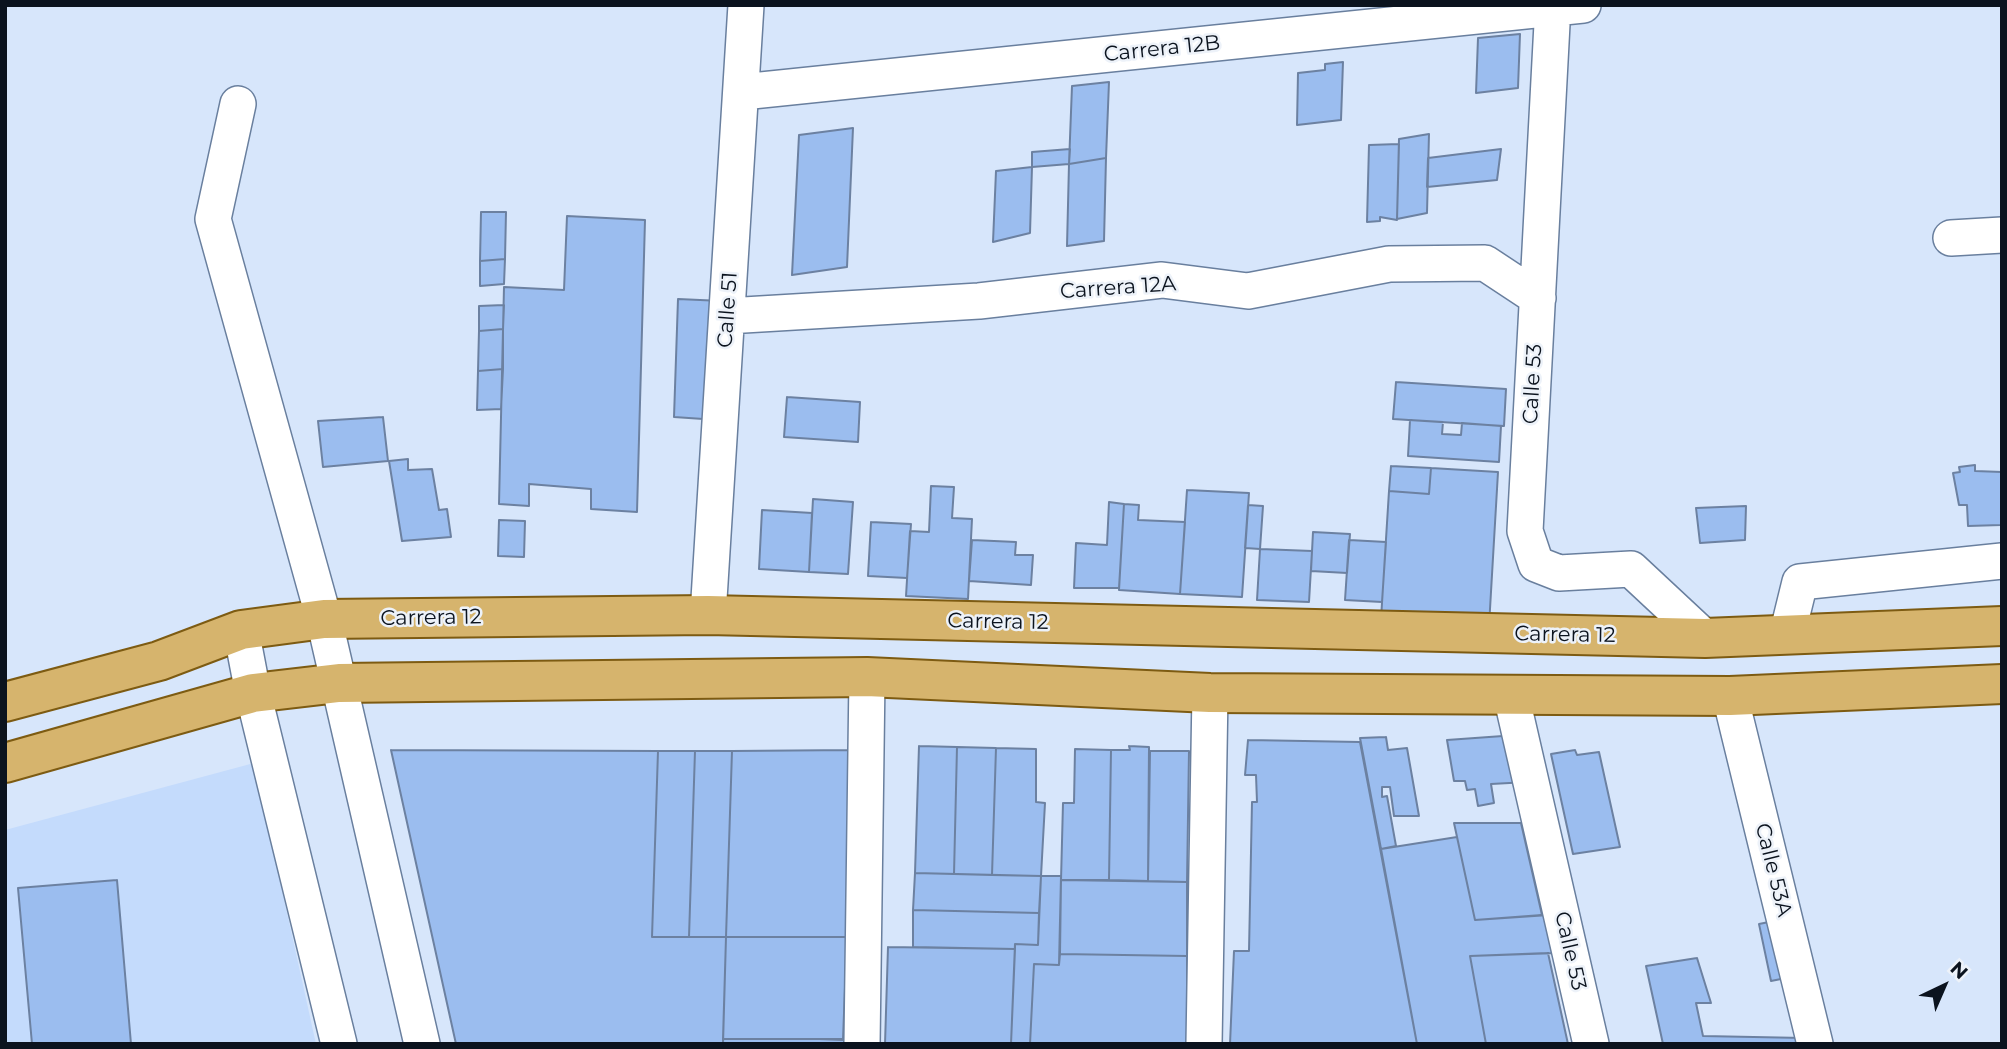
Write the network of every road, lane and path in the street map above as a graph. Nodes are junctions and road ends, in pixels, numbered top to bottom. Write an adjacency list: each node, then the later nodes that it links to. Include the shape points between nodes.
1 (746, 5): 3 (street, Calle 51)
2 (1563, 7): 3 (street, Carrera 12B); 7 (street, Calle 53)
3 (742, 92): 8 (street, Calle 51)
4 (237, 104): 11 (street, via 213,219)
5 (2002, 234): 6 (street)
6 (1951, 238)
7 (1538, 298): 8 (street, Carrera 12A, via 1485,264 1388,264 1248,291 1162,281 979,300); 15 (street, Calle 53, via 1525,531 1536,564 1559,573 1631,569)
8 (727, 316): 10 (street, Calle 51)
9 (2002, 562): 14 (street, via 1800,582)
10 (708, 615): 11 (main road, Carrera 12); 15 (main road, Carrera 12)
11 (324, 619): 13 (main road, Carrera 12); 17 (street)
12 (2002, 626): 14 (main road, Carrera 12)
13 (241, 630): 20 (street); 23 (main road, Carrera 12, via 159,661)
14 (1787, 635): 15 (main road, Carrera 12)
15 (1705, 638)
16 (867, 677): 17 (main road); 19 (main road); 27 (street)
17 (340, 683): 20 (main road); 26 (street)
18 (2002, 684): 22 (main road)
19 (1210, 693): 21 (main road); 28 (street)
20 (253, 694): 24 (main road); 25 (street)
21 (1511, 695): 22 (main road); 29 (street, Calle 53)
22 (1730, 696): 30 (street, Calle 53A)
23 (5, 702)
24 (5, 763)
25 (339, 1044)
26 (422, 1044)
27 (862, 1044)
28 (1204, 1044)
29 (1591, 1044)
30 (1815, 1044)

